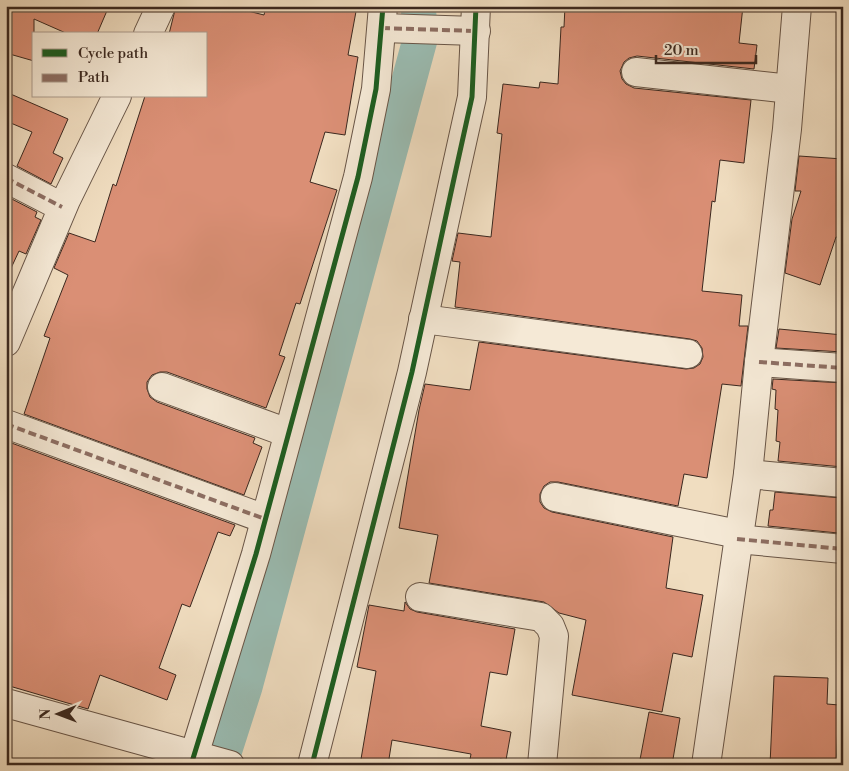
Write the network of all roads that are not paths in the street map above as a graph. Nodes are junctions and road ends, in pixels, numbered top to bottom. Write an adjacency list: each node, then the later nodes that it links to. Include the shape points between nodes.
1 (161, 6): 5 (street)
2 (797, 6): 7 (street)
3 (385, 21): 4 (street); 18 (street, via 376,89 358,177)
4 (469, 23): 11 (street, via 472,97)
5 (149, 32)
6 (636, 72): 7 (street)
7 (790, 89): 14 (street)
8 (116, 98): 10 (street)
9 (6, 178): 10 (street)
10 (62, 207): 12 (street)
11 (423, 319): 13 (street); 29 (street)
12 (6, 342)
13 (688, 354)
14 (759, 362): 15 (street); 19 (street)
15 (843, 368)
16 (162, 387): 18 (street)
17 (6, 424): 22 (street)
18 (288, 433): 22 (street)
19 (748, 474): 20 (street); 23 (street)
20 (843, 483)
21 (555, 497): 23 (street)
22 (265, 519): 27 (street)
23 (738, 537): 24 (street); 31 (street)
24 (843, 548)
25 (420, 597): 30 (street, via 542,617 550,626 554,636)
26 (6, 703): 27 (street)
27 (196, 760): 28 (street)
28 (230, 765)
29 (312, 765)
30 (542, 765)
31 (706, 765)

